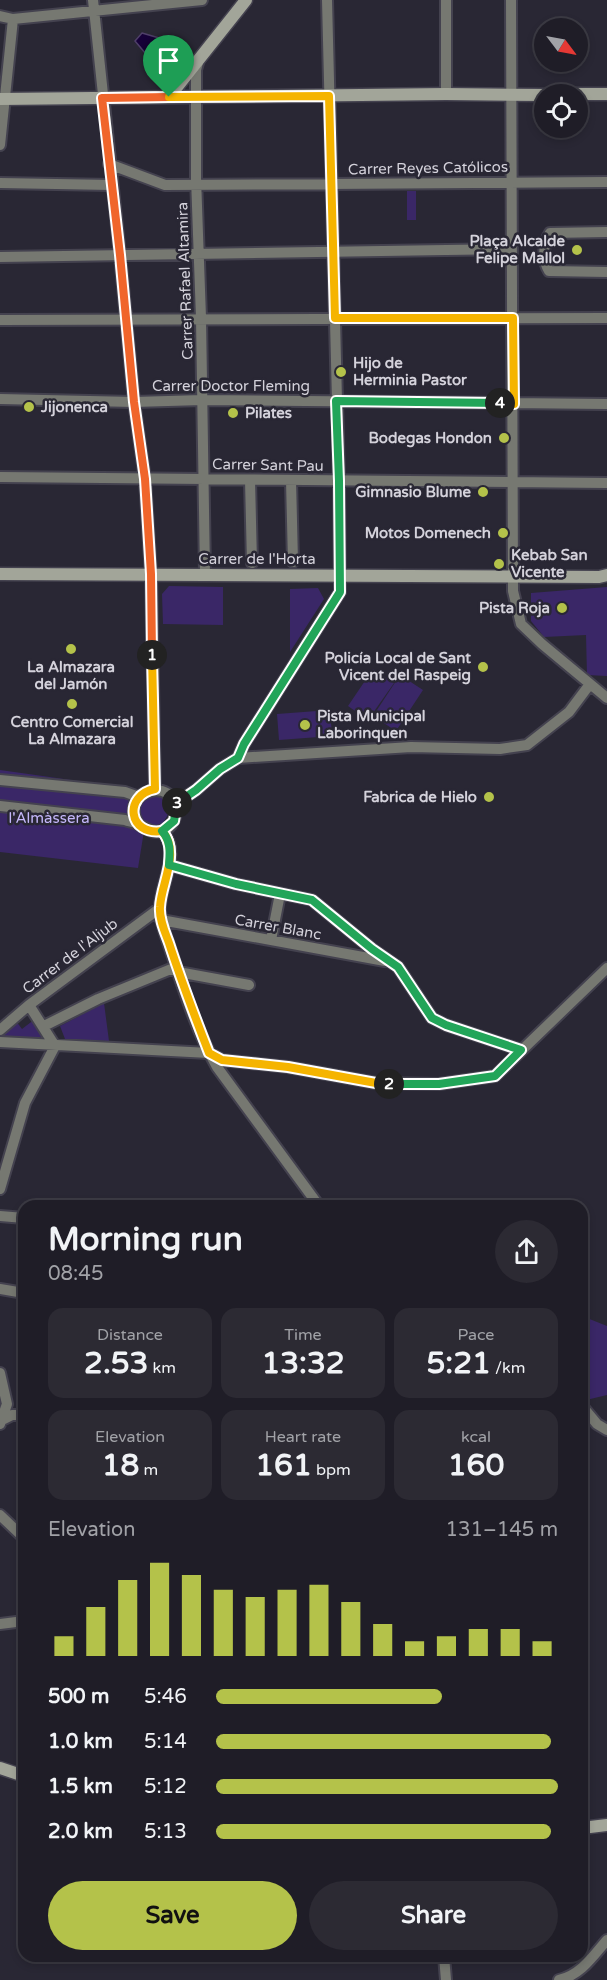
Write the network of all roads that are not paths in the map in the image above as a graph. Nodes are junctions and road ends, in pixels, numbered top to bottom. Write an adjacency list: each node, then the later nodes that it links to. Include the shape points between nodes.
1 (93, 0): 7 (street)
2 (202, 0): 7 (street)
3 (246, 0): 10 (main road)
4 (327, 0): 17 (street)
5 (446, 0): 11 (street)
6 (511, 0): 14 (street)
7 (94, 12): 9 (street); 19 (street)
8 (0, 16): 9 (street)
9 (13, 19): 20 (street)
10 (199, 57): 16 (street, Carrer Rafael Altamira); 18 (main road)
11 (446, 94): 14 (main road); 17 (main road)
12 (588, 94): 13 (main road)
13 (607, 94)
14 (510, 95): 15 (main road); 23 (street)
15 (534, 95)
16 (197, 96): 17 (main road); 18 (main road); 28 (street, Carrer Rafael Altamira)
17 (329, 96): 27 (street)
18 (169, 97): 19 (main road)
19 (102, 98): 20 (main road); 22 (street)
20 (2, 99): 21 (street)
21 (0, 145)
22 (109, 164): 26 (street); 28 (street, Carrer Reyes Católicos, via 165,185)
23 (511, 182): 24 (street, Carrer Reyes Católicos); 27 (street, Carrer Reyes Católicos); 30 (street)
24 (607, 182)
25 (0, 183): 26 (street)
26 (112, 185): 33 (street)
27 (331, 185): 28 (street, Carrer Reyes Católicos); 31 (street)
28 (197, 186): 32 (street, Carrer Rafael Altamira)
29 (607, 232): 35 (street, via 550,233 545,240 545,265 549,271)
30 (511, 249): 31 (street); 39 (street)
31 (333, 252): 32 (street); 38 (street)
32 (199, 254): 33 (street); 37 (street, Carrer Rafael Altamira)
33 (120, 255): 34 (street); 36 (street)
34 (0, 257)
35 (607, 272)
36 (126, 318): 37 (street); 41 (street); 45 (street)
37 (201, 318): 38 (street); 43 (street, Carrer Rafael Altamira)
38 (335, 318): 39 (street); 44 (street)
39 (513, 318): 40 (street); 46 (street)
40 (607, 318)
41 (0, 320)
42 (0, 399): 45 (street, Carrer Doctor Fleming)
43 (202, 400): 44 (street, Carrer Doctor Fleming); 45 (street, Carrer Doctor Fleming); 50 (street, Carrer Rafael Altamira)
44 (336, 401): 46 (street, Carrer Doctor Fleming); 53 (street)
45 (134, 402): 49 (street)
46 (514, 404): 47 (street, Carrer Doctor Fleming); 54 (street)
47 (607, 404)
48 (0, 477): 49 (street, Carrer Sant Pau)
49 (145, 479): 50 (street, Carrer Sant Pau); 59 (street)
50 (204, 479): 51 (street, Carrer Sant Pau); 60 (street, Carrer Rafael Altamira)
51 (250, 480): 52 (street, Carrer Sant Pau); 57 (street)
52 (291, 480): 53 (street, Carrer Sant Pau); 56 (street)
53 (339, 481): 54 (street, Carrer Sant Pau); 61 (street)
54 (513, 481): 55 (street, Carrer Sant Pau); 63 (street)
55 (607, 483)
56 (294, 562)
57 (252, 563)
58 (0, 574): 59 (main road, Carrer de l'Horta)
59 (151, 574): 60 (main road, Carrer de l'Horta); 68 (street)
60 (205, 574): 61 (main road, Carrer de l'Horta)
61 (339, 575): 63 (main road, Carrer de l'Horta); 66 (street, via 340,592)
62 (607, 575): 63 (main road, Carrer de l'Horta)
63 (513, 577): 64 (street, via 522,624)
64 (590, 684): 65 (street); 66 (street, via 569,712 527,745 500,749 411,747)
65 (607, 698)
66 (238, 758): 70 (street)
67 (0, 780): 69 (street, via 125,792)
68 (155, 789): 69 (street); 70 (street, via 169,794)
69 (139, 797): 72 (street, via 134,805)
70 (175, 804): 73 (street, via 174,821)
71 (0, 806): 72 (street)
72 (138, 824): 73 (street, via 145,830)
73 (162, 831): 74 (street, via 170,847)
74 (169, 865): 75 (street); 76 (street)
75 (280, 894): 78 (street); 79 (street, via 312,900)
76 (160, 908): 77 (street); 83 (street, Carrer de l'Aljub)
77 (161, 921): 78 (street, Carrer Blanc); 81 (street)
78 (271, 940): 79 (street, Carrer Blanc)
79 (389, 962): 88 (street, via 398,967 432,1018)
80 (607, 968): 88 (street)
81 (178, 972): 82 (street); 84 (street, via 171,969 161,973); 89 (street)
82 (249, 985)
83 (29, 1005): 84 (street); 85 (street, Carrer de l'Aljub)
84 (44, 1026): 87 (street)
85 (0, 1030)
86 (0, 1042): 87 (street)
87 (55, 1046): 89 (street); 90 (street, via 25,1103)
88 (521, 1050): 89 (street, via 495,1076 407,1085 222,1060)
89 (209, 1053): 91 (street)
90 (0, 1189)
91 (315, 1200)
92 (0, 1216): 93 (street)
93 (18, 1218)
94 (0, 1289): 95 (street)
95 (18, 1292)
96 (0, 1373): 99 (street, via 7,1404)
97 (588, 1413): 100 (street)
98 (18, 1415): 99 (street)
99 (1, 1422)
100 (607, 1430)
101 (0, 1515): 102 (street)
102 (18, 1532)
103 (18, 1622): 104 (street)
104 (0, 1624)
105 (0, 1768): 106 (main road)
106 (18, 1774)
107 (607, 1825): 108 (main road)
108 (588, 1827)
109 (607, 1940): 112 (street, via 584,1967 572,1977)
110 (444, 1962): 111 (street)
111 (446, 1980)
112 (560, 1980)

